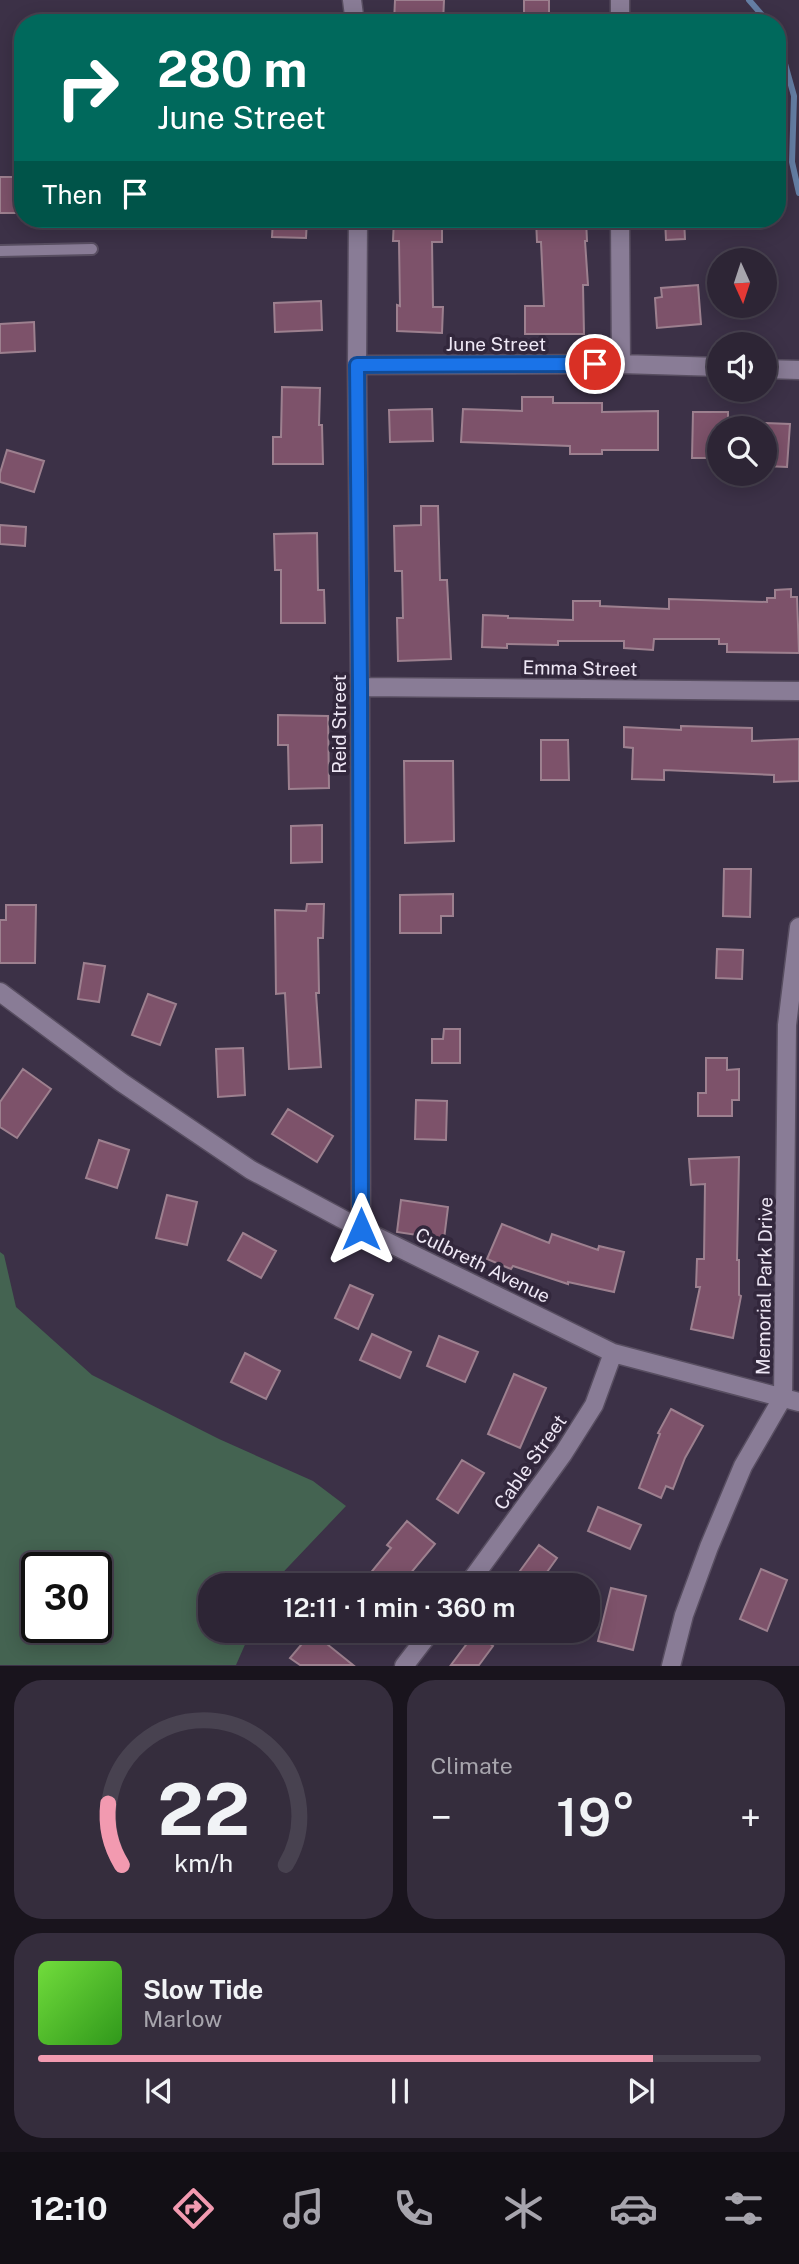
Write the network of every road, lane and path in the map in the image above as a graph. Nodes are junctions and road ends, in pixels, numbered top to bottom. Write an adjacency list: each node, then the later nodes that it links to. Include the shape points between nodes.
1 (358, 228): 6 (street, Reid Street)
2 (620, 228): 5 (street)
3 (92, 249): 4 (lane)
4 (0, 251)
5 (621, 364): 6 (street, June Street); 7 (street, June Street)
6 (357, 365): 10 (street, Reid Street)
7 (707, 367)
8 (777, 369): 9 (street)
9 (799, 370)
10 (360, 687): 11 (street, Emma Street); 14 (street, Reid Street)
11 (799, 691)
12 (799, 927): 16 (street, Memorial Park Drive, via 787,1025)
13 (0, 992): 14 (street, Culbreth Avenue, via 251,1170)
14 (361, 1229): 15 (street, Culbreth Avenue)
15 (613, 1353): 16 (street, Culbreth Avenue); 17 (street, Cable Street, via 594,1405)
16 (791, 1399): 20 (street, Memorial Park Drive, via 743,1466 684,1615)
17 (476, 1573)
18 (421, 1643): 19 (street)
19 (404, 1665)
20 (671, 1665)

